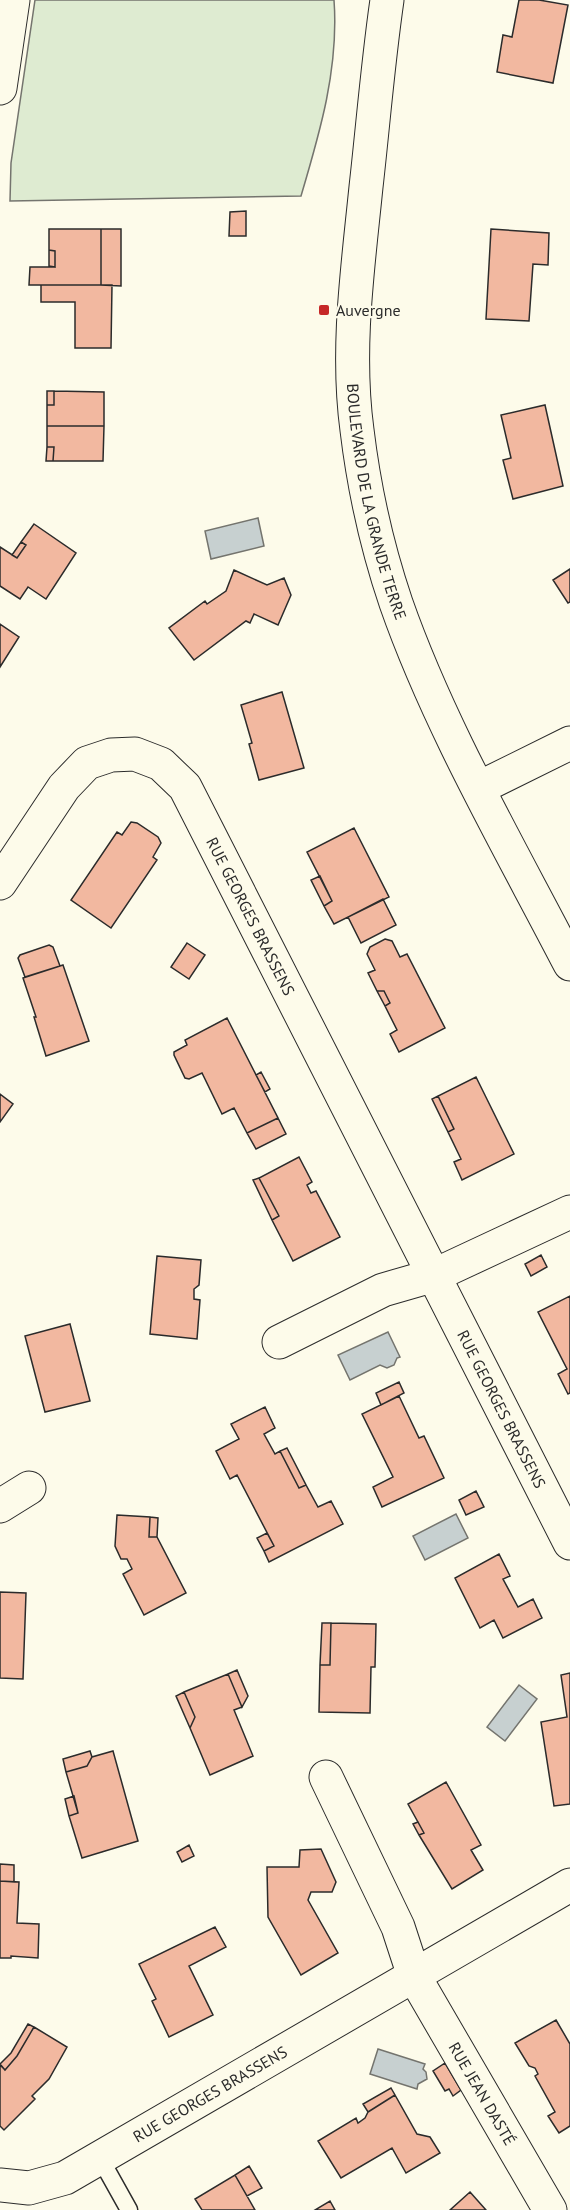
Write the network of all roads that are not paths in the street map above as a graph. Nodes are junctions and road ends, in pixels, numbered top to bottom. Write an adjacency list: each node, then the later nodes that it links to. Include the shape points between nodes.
1 (13, 0): 3 (street)
2 (383, 6): 5 (street, BOULEVARD DE LA GRANDE TERRE, via 353,314 356,428 380,547 397,603 426,677)
3 (0, 87)
4 (570, 743): 5 (street)
5 (479, 788): 7 (street, BOULEVARD DE LA GRANDE TERRE)
6 (0, 883): 9 (street, RUE GEORGES BRASSENS, via 64,787 87,763 111,755 135,754 160,764 185,787)
7 (570, 964)
8 (570, 1212): 9 (street)
9 (435, 1275): 10 (street, via 383,1290); 13 (street, RUE GEORGES BRASSENS)
10 (279, 1342)
11 (28, 1488): 12 (street)
12 (0, 1506)
13 (570, 1543)
14 (326, 1778): 16 (street, via 398,1927)
15 (570, 1885): 16 (street, RUE GEORGES BRASSENS)
16 (414, 1976): 17 (street, RUE GEORGES BRASSENS); 20 (street, RUE JEAN DASTÉ)
17 (100, 2158): 18 (street, RUE GEORGES BRASSENS, via 65,2178 29,2188); 19 (lane)
18 (0, 2185)
19 (129, 2210)
20 (550, 2210)

